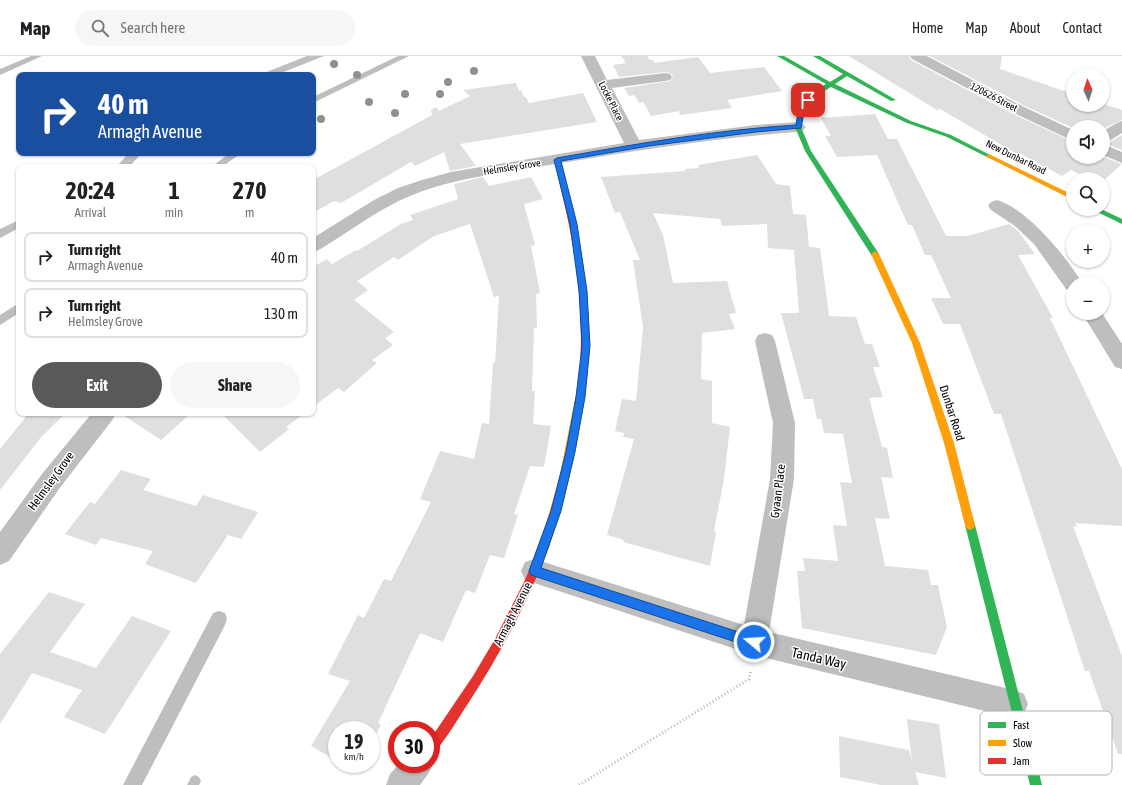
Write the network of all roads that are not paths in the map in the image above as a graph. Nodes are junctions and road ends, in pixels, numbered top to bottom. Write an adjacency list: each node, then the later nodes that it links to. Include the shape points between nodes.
1 (38, 56): 7 (lane)
2 (405, 56): 12 (lane)
3 (588, 56): 11 (street, Locke Place)
4 (780, 56): 10 (street)
5 (816, 56): 8 (street)
6 (917, 56): 17 (street, 120626 Street)
7 (0, 72)
8 (847, 74): 10 (street); 13 (street)
9 (665, 77): 11 (street)
10 (830, 84): 16 (street, via 802,107); 19 (street, New Dunbar Road, via 909,122)
11 (603, 85): 20 (street, Locke Place)
12 (316, 99)
13 (902, 105)
14 (922, 117): 19 (street, New Dunbar Road)
15 (1122, 126): 18 (street)
16 (798, 127): 20 (street, Helmsley Grove); 44 (street, Dunbar Road, via 808,151 872,248 916,343 949,443)
17 (1066, 133)
18 (1110, 134)
19 (949, 136): 26 (street, New Dunbar Road)
20 (634, 146): 24 (street, Helmsley Grove)
21 (1110, 152): 23 (street)
22 (232, 156): 25 (lane)
23 (1122, 158)
24 (557, 160): 32 (street, Helmsley Grove, via 451,177 424,185 375,208); 41 (street, Armagh Avenue, via 574,224 583,291 586,346 570,452 556,511)
25 (220, 164)
26 (1066, 194)
27 (997, 206): 33 (street, via 1021,222 1040,240)
28 (1110, 216): 29 (street)
29 (1122, 222)
30 (16, 226): 31 (lane)
31 (0, 234)
32 (316, 244)
33 (1067, 276)
34 (16, 309): 35 (lane)
35 (0, 320)
36 (1096, 320): 38 (street)
37 (765, 341): 43 (street, Gyaan Place, via 784,423 782,479)
38 (1122, 360)
39 (102, 416): 40 (street, Helmsley Grove, via 46,485)
40 (0, 553)
41 (534, 571): 43 (street, Tanda Way); 46 (street, Armagh Avenue, via 492,657)
42 (219, 619): 49 (lane)
43 (754, 642): 44 (street, Tanda Way)
44 (1014, 704): 45 (street, Dunbar Road)
45 (1016, 711)
46 (440, 737)
47 (411, 773): 50 (street)
48 (1033, 775): 51 (street, Dunbar Road)
49 (132, 785)
50 (401, 785)
51 (1036, 785)

